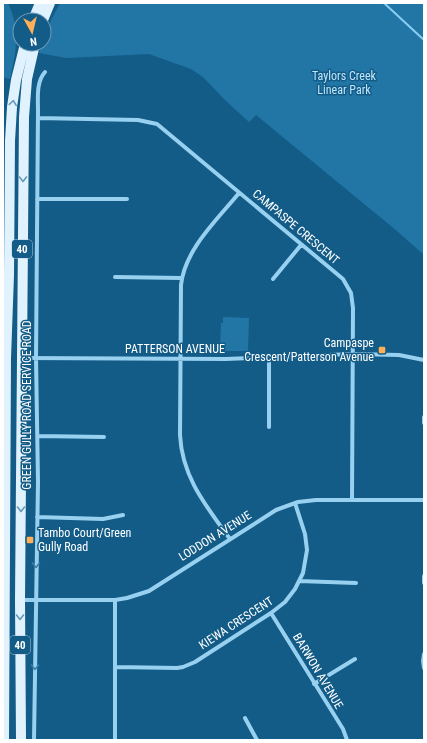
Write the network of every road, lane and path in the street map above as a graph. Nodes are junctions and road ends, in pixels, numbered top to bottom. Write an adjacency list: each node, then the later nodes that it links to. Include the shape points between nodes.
1 (23, 52): 14 (main road, 40, one-way to 1, via 12,107)
2 (33, 52): 15 (main road, 40, one-way to 15, via 27,79 24,117)
3 (45, 72): 4 (street, GREEN GULLY ROAD SERVICE ROAD, via 39,83)
4 (38, 118): 5 (street, CAMPASPE CRESCENT, via 138,120 157,124); 6 (street, GREEN GULLY ROAD SERVICE ROAD)
5 (239, 193): 8 (street, CAMPASPE CRESCENT); 10 (street, via 196,247)
6 (37, 199): 7 (street); 16 (street, GREEN GULLY ROAD SERVICE ROAD)
7 (127, 199)
8 (301, 245): 11 (street); 12 (street, CAMPASPE CRESCENT, via 343,279 349,288 353,308)
9 (115, 277): 10 (street)
10 (181, 278): 17 (street)
11 (274, 279)
12 (353, 354): 13 (street, PATTERSON AVENUE); 18 (street, PATTERSON AVENUE, via 399,355); 24 (street, CAMPASPE CRESCENT)
13 (269, 357): 17 (street, PATTERSON AVENUE); 21 (street)
14 (4, 358): 15 (main road); 34 (main road, 40)
15 (22, 358): 16 (street, PATTERSON AVENUE); 35 (main road, 40, one-way to 35)
16 (36, 358): 17 (street, PATTERSON AVENUE); 22 (street, GREEN GULLY ROAD SERVICE ROAD)
17 (181, 358): 29 (street, via 180,435 185,467 201,498)
18 (424, 360)
19 (424, 418): 20 (street)
20 (424, 423)
21 (269, 427)
22 (38, 436): 23 (street); 28 (street, GREEN GULLY ROAD SERVICE ROAD)
23 (104, 437)
24 (352, 500): 25 (street, LODDON AVENUE); 26 (street, LODDON AVENUE)
25 (424, 500)
26 (294, 502): 29 (street, LODDON AVENUE, via 276,510); 31 (street, KIEWA CRESCENT, via 303,524 306,542 306,558)
27 (122, 515): 28 (street, via 104,518)
28 (37, 517): 36 (street, GREEN GULLY ROAD SERVICE ROAD, one-way to 36)
29 (230, 539): 37 (street, LODDON AVENUE, via 149,591)
30 (424, 576): 33 (street)
31 (299, 581): 32 (street); 38 (street, KIEWA CRESCENT, via 285,602)
32 (356, 582)
33 (424, 583)
34 (4, 599): 35 (main road); 45 (main road, 40)
35 (20, 600): 36 (street, LODDON AVENUE); 46 (main road, 40, one-way to 46)
36 (36, 600): 37 (street, LODDON AVENUE); 47 (street, GREEN GULLY ROAD SERVICE ROAD, one-way to 47)
37 (115, 600): 41 (street)
38 (271, 613): 41 (street, KIEWA CRESCENT, via 195,662 183,667); 43 (street, BARWON AVENUE)
39 (424, 654): 42 (street)
40 (355, 658): 43 (street)
41 (116, 667): 48 (street)
42 (424, 668)
43 (314, 684): 50 (street, BARWON AVENUE, via 343,729)
44 (245, 718): 49 (street)
45 (4, 740)
46 (21, 740)
47 (34, 740)
48 (115, 740)
49 (257, 740)
50 (347, 740)

